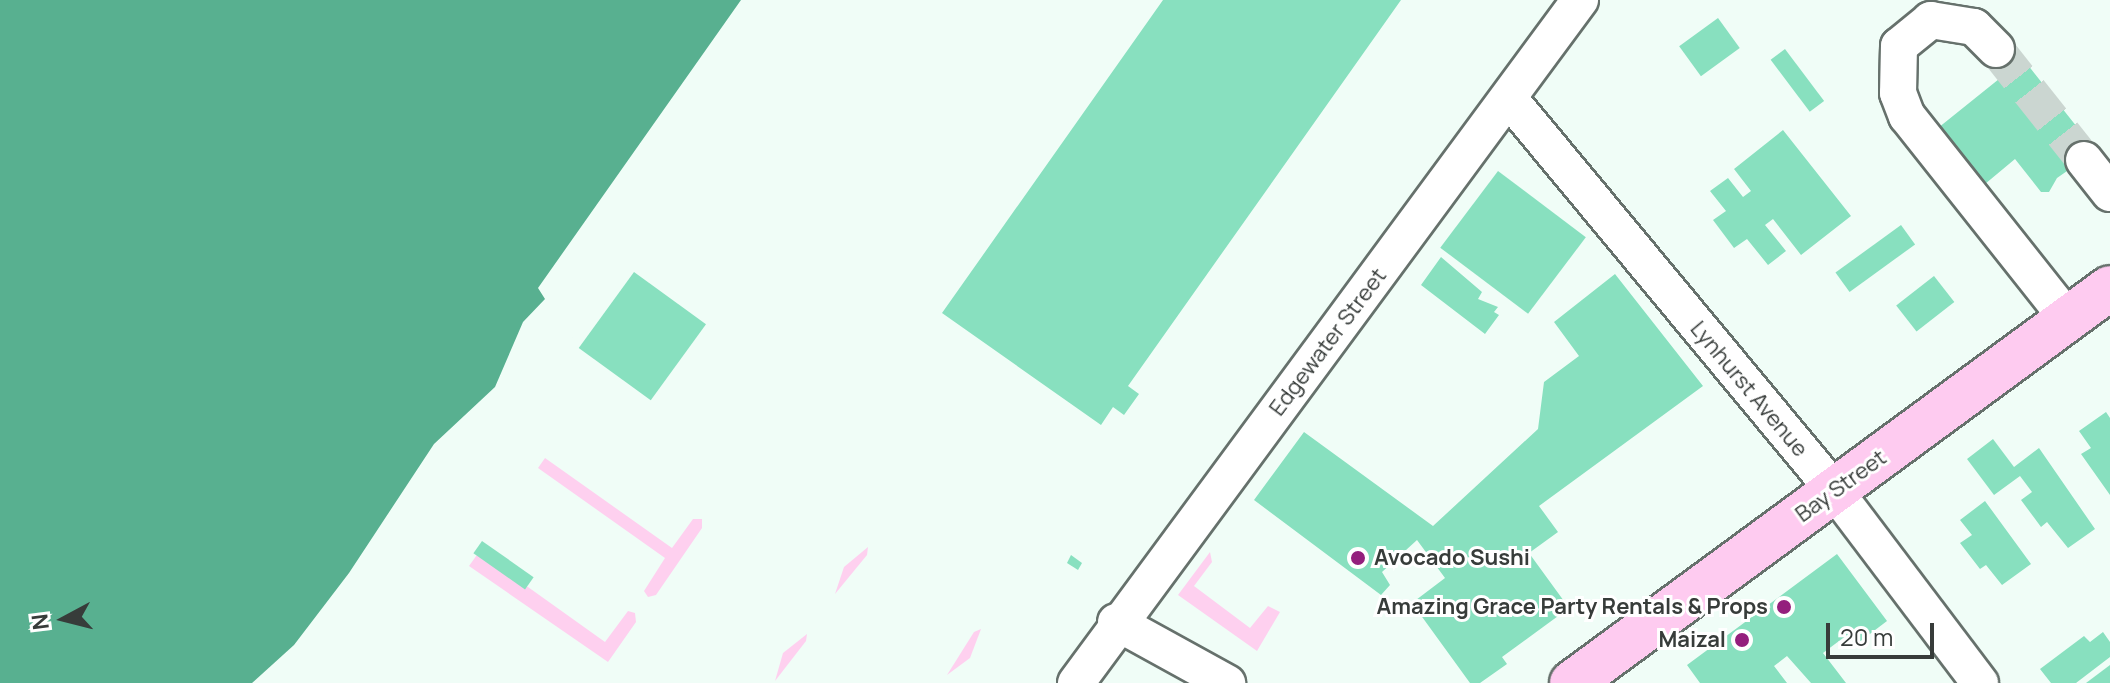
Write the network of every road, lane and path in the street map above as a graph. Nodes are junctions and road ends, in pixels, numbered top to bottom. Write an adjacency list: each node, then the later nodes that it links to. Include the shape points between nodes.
1 (1580, 0): 3 (street, Edgewater Street)
2 (1996, 49): 7 (street, via 1974,27 1931,20 1899,46 1898,93 1907,116)
3 (1511, 101): 8 (street, Lynhurst Avenue); 9 (street, Edgewater Street)
4 (2084, 160): 5 (street)
5 (2110, 193)
6 (2110, 288): 7 (main road, Bay Street)
7 (2068, 319): 8 (main road, Bay Street)
8 (1834, 490): 12 (main road, Bay Street); 13 (street, Lynhurst Avenue)
9 (1116, 622): 10 (street, Edgewater Street); 11 (street)
10 (1076, 683)
11 (1227, 683)
12 (1572, 683)
13 (1980, 683)

